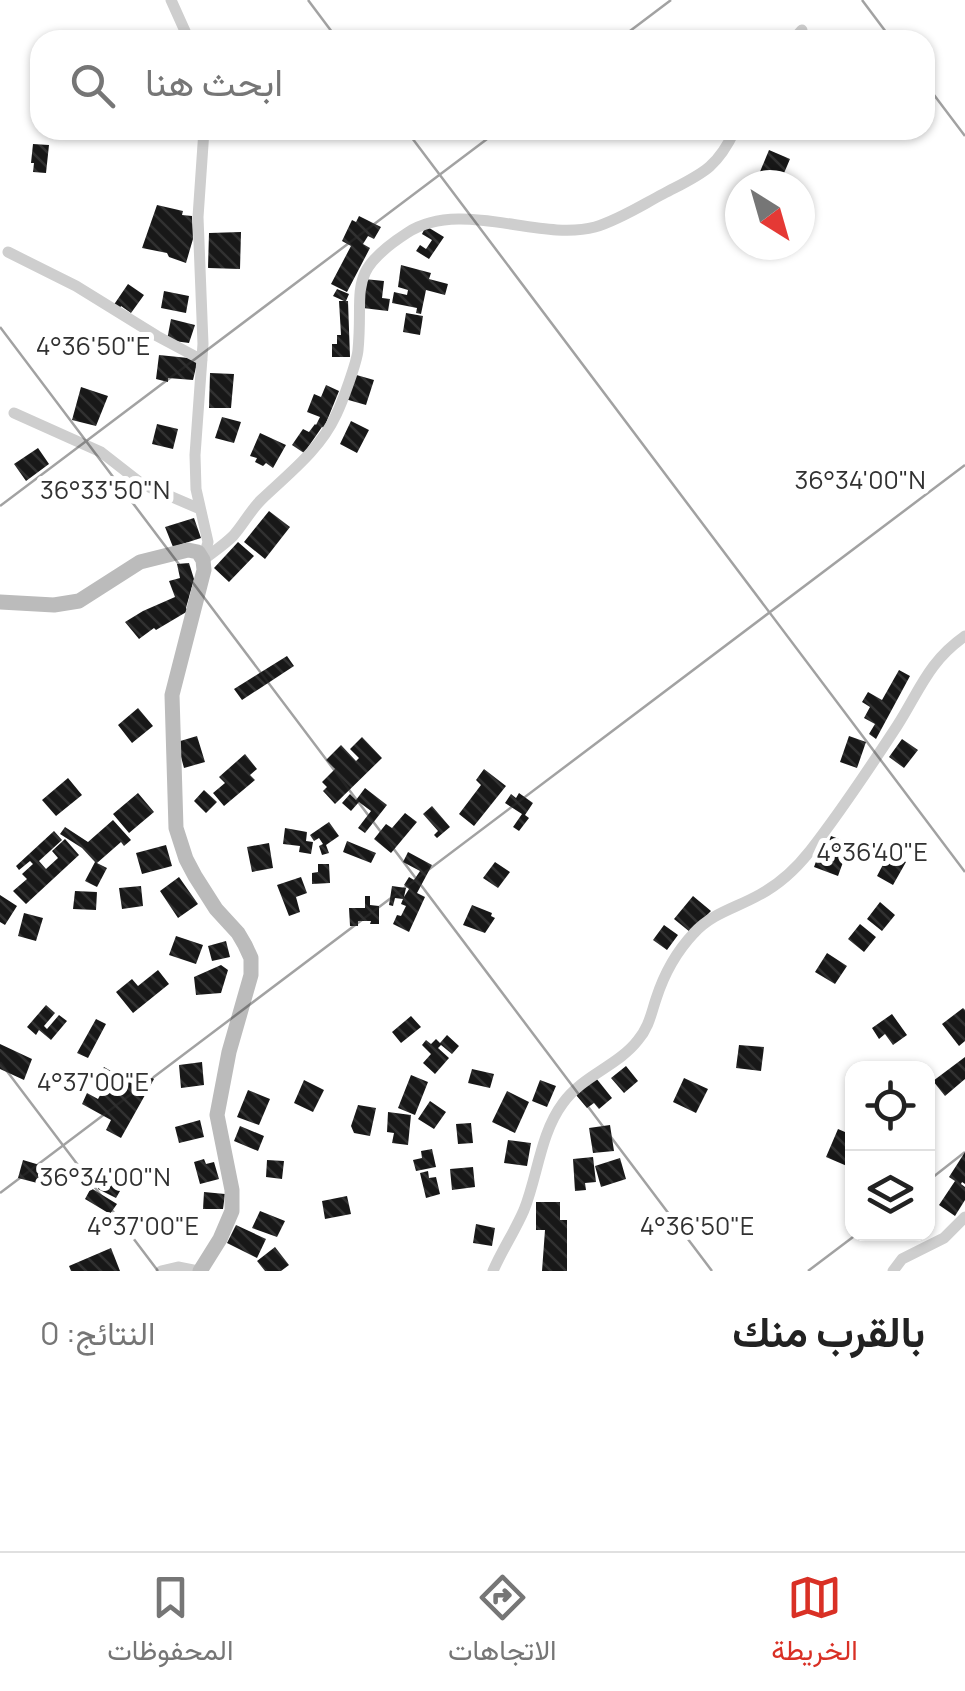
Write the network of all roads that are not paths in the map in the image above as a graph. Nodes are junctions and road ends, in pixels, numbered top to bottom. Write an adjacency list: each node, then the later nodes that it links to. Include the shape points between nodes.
1 (171, 0): 2 (street)
2 (184, 30)
3 (204, 140): 6 (street, via 198,218)
4 (730, 140): 9 (street, via 708,170 593,227 450,220 411,230 384,249 367,265 359,292 358,355 326,436 258,502 232,538)
5 (8, 252): 6 (street)
6 (202, 360): 8 (street, via 194,455)
7 (14, 413): 8 (street, via 101,452 142,484)
8 (200, 509): 9 (street, via 208,542)
9 (203, 560): 10 (street, via 188,550 155,556 79,601); 14 (street, via 172,695 176,828 195,876 245,945 251,975 217,1115 232,1211)
10 (0, 602)
11 (965, 636): 15 (street, via 944,650 796,869 696,930 664,976 637,1042 561,1105 523,1211)
12 (965, 1218): 16 (street, via 944,1238 902,1258)
13 (160, 1271): 14 (street)
14 (199, 1271)
15 (493, 1271)
16 (893, 1271)

